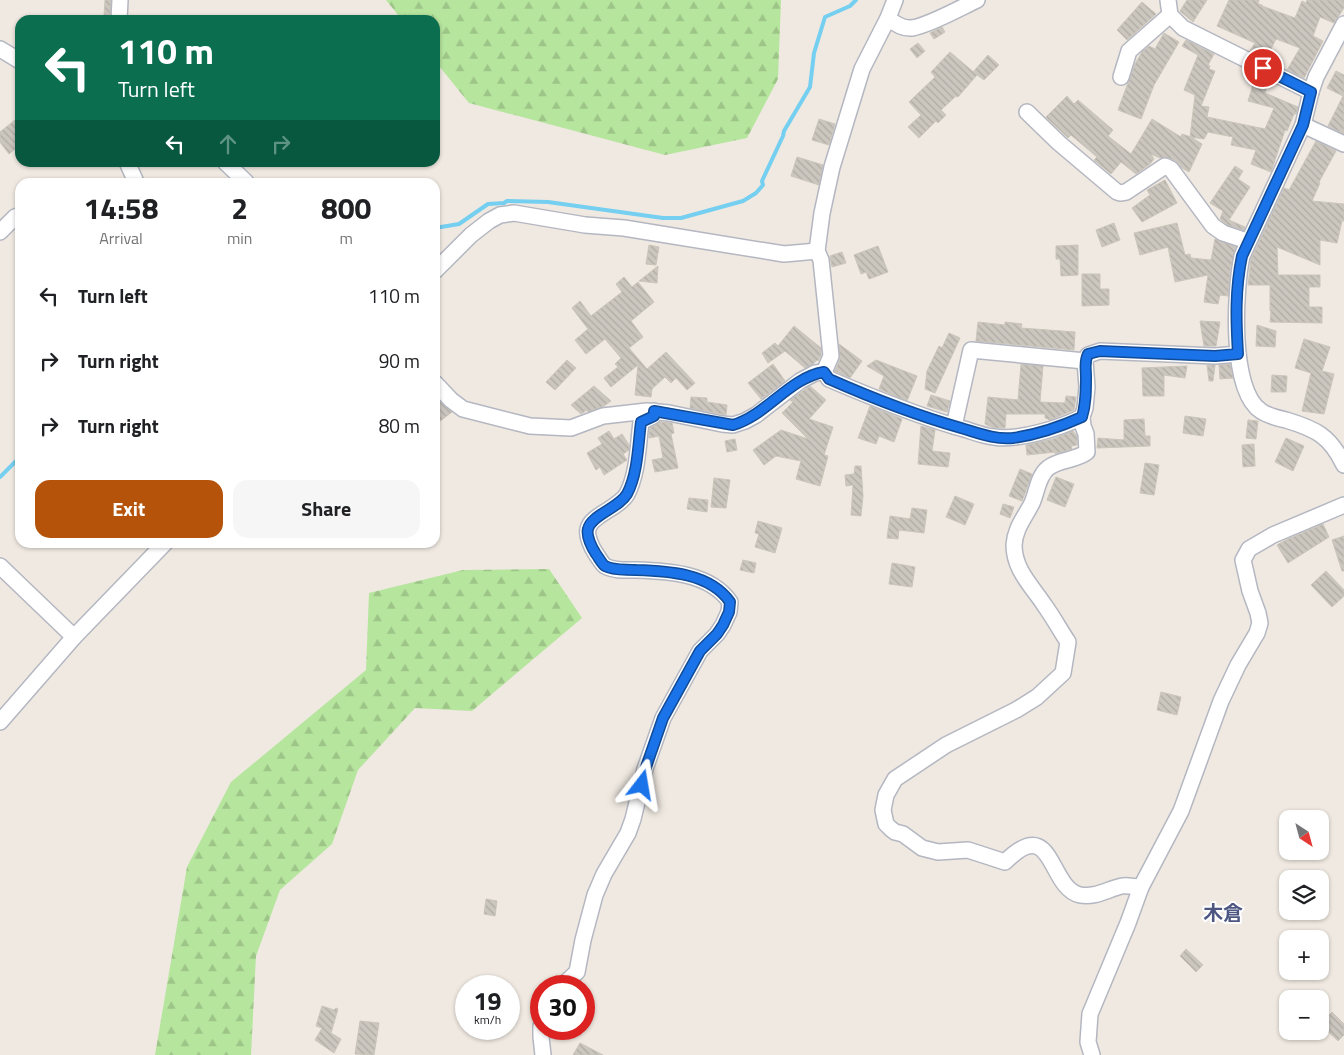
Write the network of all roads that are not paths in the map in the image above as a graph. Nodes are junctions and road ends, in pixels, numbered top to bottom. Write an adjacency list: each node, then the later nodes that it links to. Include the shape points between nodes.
1 (120, 0): 5 (street)
2 (895, 0): 7 (street)
3 (977, 0): 7 (street, via 911,28 899,26)
4 (1168, 0): 6 (street)
5 (119, 15)
6 (1170, 15): 11 (street, via 1129,50); 12 (street, via 1184,28)
7 (888, 18): 21 (street, via 862,69 843,130 832,167)
8 (1344, 24): 12 (street)
9 (0, 48): 10 (street)
10 (15, 58)
11 (1121, 77)
12 (1311, 92): 14 (street)
13 (1027, 112): 20 (street, via 1117,192 1126,192 1165,166 1171,169 1213,226)
14 (1303, 125): 15 (street); 20 (street)
15 (1344, 144)
16 (230, 167): 17 (street)
17 (242, 178)
18 (15, 217): 19 (street)
19 (0, 232)
20 (1247, 241): 23 (street, via 1238,275)
21 (817, 251): 22 (street, via 784,254 514,213 489,221); 25 (street, via 821,260 831,356)
22 (440, 266)
23 (1238, 354): 24 (street, via 1100,351 1088,354); 30 (street, via 1246,391 1256,406 1271,416 1326,438)
24 (1085, 361): 28 (street, via 1085,408); 29 (street, via 971,350)
25 (824, 372): 27 (street, via 800,381 756,415 733,425); 29 (street, via 829,379 879,400)
26 (440, 388): 27 (street, via 463,409 530,426 571,428 603,416)
27 (654, 411): 37 (street, via 654,416 641,422 634,475 627,494 593,521 588,529 588,538 604,566 662,571 704,582 723,592 730,602 729,612 717,634 700,651 663,718 645,770 633,820 595,895)
28 (1082, 417): 29 (street, via 1012,438 993,437); 36 (street, via 1087,452 1080,458 1057,463 1047,469 1019,523 1014,545 1020,572 1068,642 1063,673 1037,698 946,745 896,779 886,795 883,810 886,824 891,829 922,848 938,852 968,850 1005,862 1014,853 1033,846 1048,854 1068,889 1080,895 1096,895 1123,886)
29 (954, 426)
30 (1344, 465)
31 (1344, 505): 36 (street, via 1273,535 1249,549 1243,560 1260,623 1257,633 1221,701 1182,811)
32 (160, 548): 34 (street)
33 (0, 566): 34 (street)
34 (74, 637): 35 (street)
35 (0, 722)
36 (1141, 887): 40 (street, via 1090,1014 1088,1042)
37 (574, 975)
38 (541, 1040): 39 (street)
39 (543, 1055)
40 (1092, 1055)

